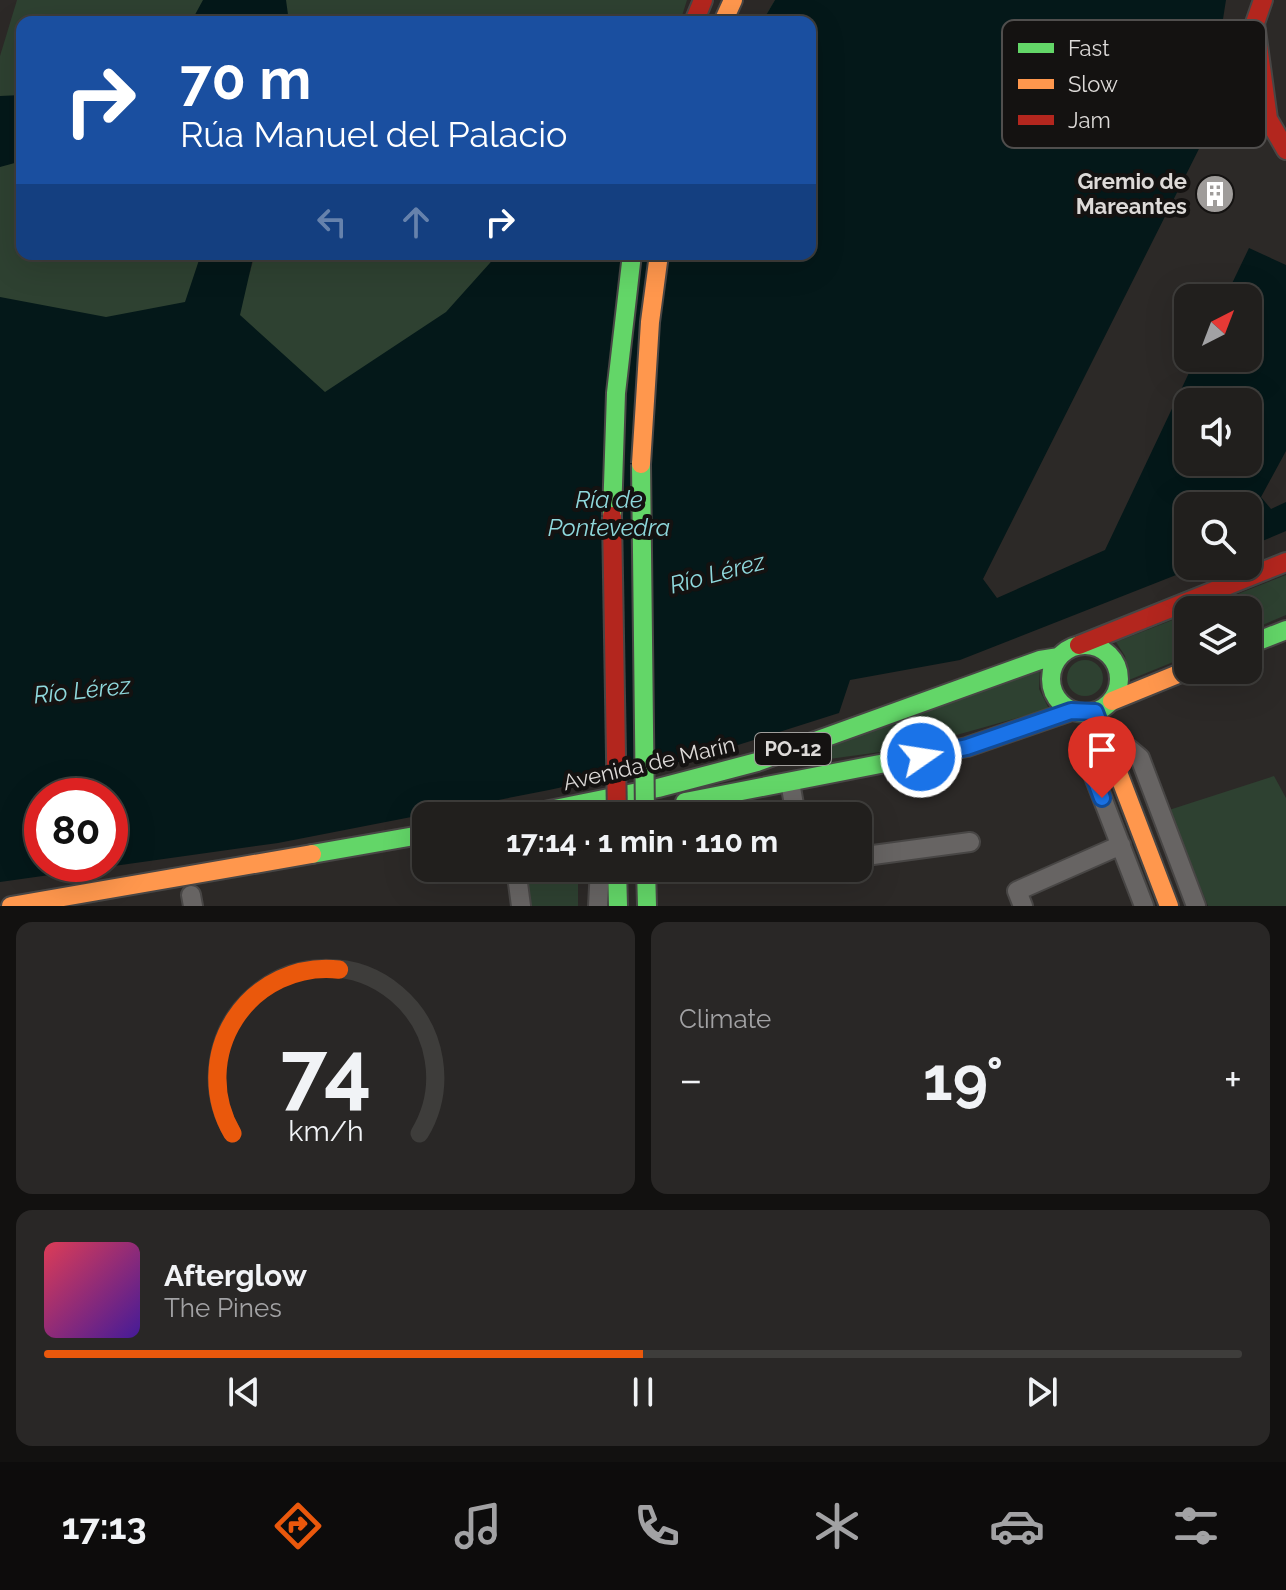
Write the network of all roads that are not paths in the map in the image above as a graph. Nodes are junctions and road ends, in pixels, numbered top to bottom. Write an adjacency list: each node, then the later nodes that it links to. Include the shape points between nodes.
1 (1263, 0): 2 (highway)
2 (1256, 20)
3 (1266, 104): 4 (highway, via 1268,119)
4 (1286, 150)
5 (631, 260): 19 (highway, bridge, via 622,308 614,462)
6 (658, 260): 20 (highway, bridge, via 650,310 642,462)
7 (1286, 562): 10 (highway)
8 (1286, 630): 9 (highway)
9 (1262, 639)
10 (1079, 645): 11 (highway); 13 (highway, via 1101,648 1115,663 1119,682)
11 (1059, 657): 14 (highway, via 1051,687); 18 (highway, Avenida de Marín / PO-12, via 757,762)
12 (1174, 676): 13 (highway)
13 (1112, 701): 15 (highway)
14 (1071, 711): 15 (highway); 17 (highway, Avenida de Marín / PO-12, via 967,747)
15 (1095, 712): 16 (highway)
16 (1108, 746): 25 (street, via 1093,774); 40 (highway); 41 (street, via 1128,748 1140,758)
17 (790, 782): 21 (highway, Avenida de Marín / PO-12); 22 (street)
18 (589, 802)
19 (615, 802)
20 (645, 802)
21 (687, 802)
22 (794, 802)
23 (412, 836): 33 (highway)
24 (970, 842): 27 (street)
25 (1121, 845): 38 (street, via 1017,891); 39 (street)
26 (412, 854): 32 (highway)
27 (872, 855)
28 (518, 882): 34 (street)
29 (599, 882): 35 (street)
30 (617, 882): 36 (highway)
31 (646, 882): 37 (highway)
32 (198, 896)
33 (11, 906)
34 (521, 906)
35 (598, 906)
36 (618, 906)
37 (647, 906)
38 (1023, 906)
39 (1144, 906)
40 (1169, 906)
41 (1196, 906)

